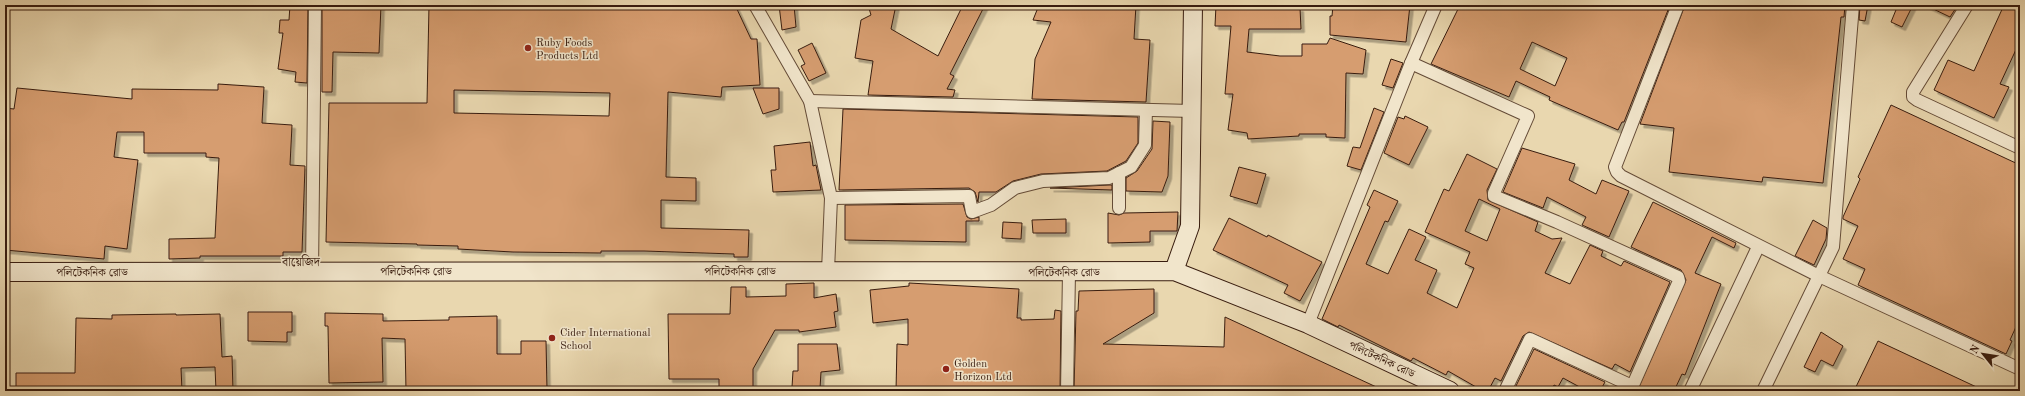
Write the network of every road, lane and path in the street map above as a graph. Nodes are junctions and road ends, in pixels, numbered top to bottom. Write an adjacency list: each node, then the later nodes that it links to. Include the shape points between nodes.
1 (315, 5): 20 (street)
2 (755, 5): 9 (street)
3 (1193, 5): 11 (main road)
4 (1436, 5): 8 (street)
5 (1678, 5): 16 (street, via 1615,167 1616,172)
6 (1853, 5): 22 (street, via 1833,248)
7 (1967, 5): 12 (street, via 1913,92 1913,97)
8 (1411, 63): 23 (street); 27 (street, via 1528,116 1494,196 1564,225 1678,278 1679,281 1633,384 1630,385 1530,339)
9 (810, 101): 10 (street); 14 (street)
10 (1146, 110): 11 (street); 13 (street, via 1145,145 1131,167)
11 (1192, 111): 18 (main road, via 1190,226)
12 (2020, 148)
13 (1119, 173): 14 (street, via 1109,178 1043,181 1015,188 990,206 972,212 969,196); 15 (street)
14 (831, 198): 17 (street)
15 (1119, 208)
16 (1758, 246): 22 (street); 28 (street)
17 (828, 271): 20 (main road, পলিটেকনিক রোড); 21 (main road, পলিটেকনিক রোড)
18 (1174, 271): 21 (main road, পলিটেকনিক রোড); 23 (main road, পলিটেকনিক রোড)
19 (5, 272): 20 (main road, পলিটেকনিক রোড)
20 (312, 272)
21 (1069, 272): 25 (street)
22 (1819, 276): 24 (street); 29 (street)
23 (1308, 324): 26 (main road, পলিটেকনিক রোড)
24 (2020, 369)
25 (1067, 391)
26 (1450, 391)
27 (1505, 391)
28 (1690, 391)
29 (1763, 391)

